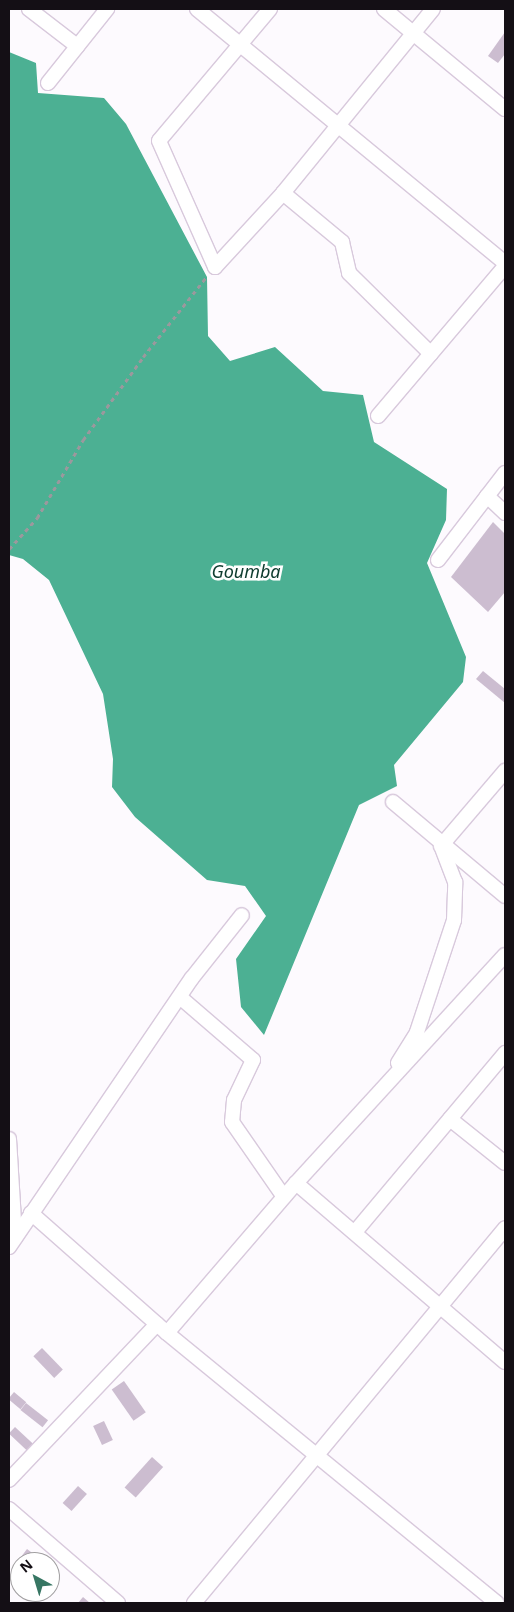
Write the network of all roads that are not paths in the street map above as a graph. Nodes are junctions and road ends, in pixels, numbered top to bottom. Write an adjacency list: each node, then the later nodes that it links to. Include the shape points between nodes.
1 (29, 9): 9 (street)
2 (107, 9): 9 (street)
3 (196, 9): 8 (street)
4 (270, 9): 8 (street)
5 (384, 9): 7 (street)
6 (432, 9): 7 (street)
7 (413, 32): 11 (street); 12 (street)
8 (240, 44): 12 (street); 13 (street, via 159,141 215,267)
9 (77, 46): 10 (street)
10 (48, 83)
11 (505, 109)
12 (337, 127): 13 (street); 14 (street)
13 (283, 193): 15 (street, via 342,242 349,272)
14 (505, 265): 15 (street)
15 (431, 354): 16 (street)
16 (378, 416)
17 (505, 473): 18 (street)
18 (488, 496): 19 (street); 20 (street)
19 (505, 513)
20 (438, 560)
21 (505, 772): 23 (street)
22 (393, 802): 23 (street)
23 (441, 846): 24 (street); 29 (street, via 455,882 454,920 417,1032)
24 (505, 896)
25 (242, 915): 27 (street)
26 (505, 955): 29 (street)
27 (181, 998): 34 (street, via 253,1060 234,1100 232,1122); 35 (street)
28 (505, 1053): 30 (street)
29 (376, 1096): 33 (street)
30 (450, 1119): 32 (street); 37 (street)
31 (9, 1139): 38 (street)
32 (505, 1163)
33 (296, 1184): 34 (street); 37 (street)
34 (284, 1197): 40 (street)
35 (31, 1214): 38 (street); 40 (street)
36 (505, 1228): 39 (street)
37 (355, 1232): 39 (street)
38 (12, 1242)
39 (439, 1306): 41 (street); 42 (street)
40 (162, 1328): 42 (street); 43 (street)
41 (505, 1362)
42 (316, 1454): 46 (street); 47 (street)
43 (9, 1480)
44 (9, 1509): 45 (street)
45 (118, 1603)
46 (194, 1603)
47 (497, 1603)

